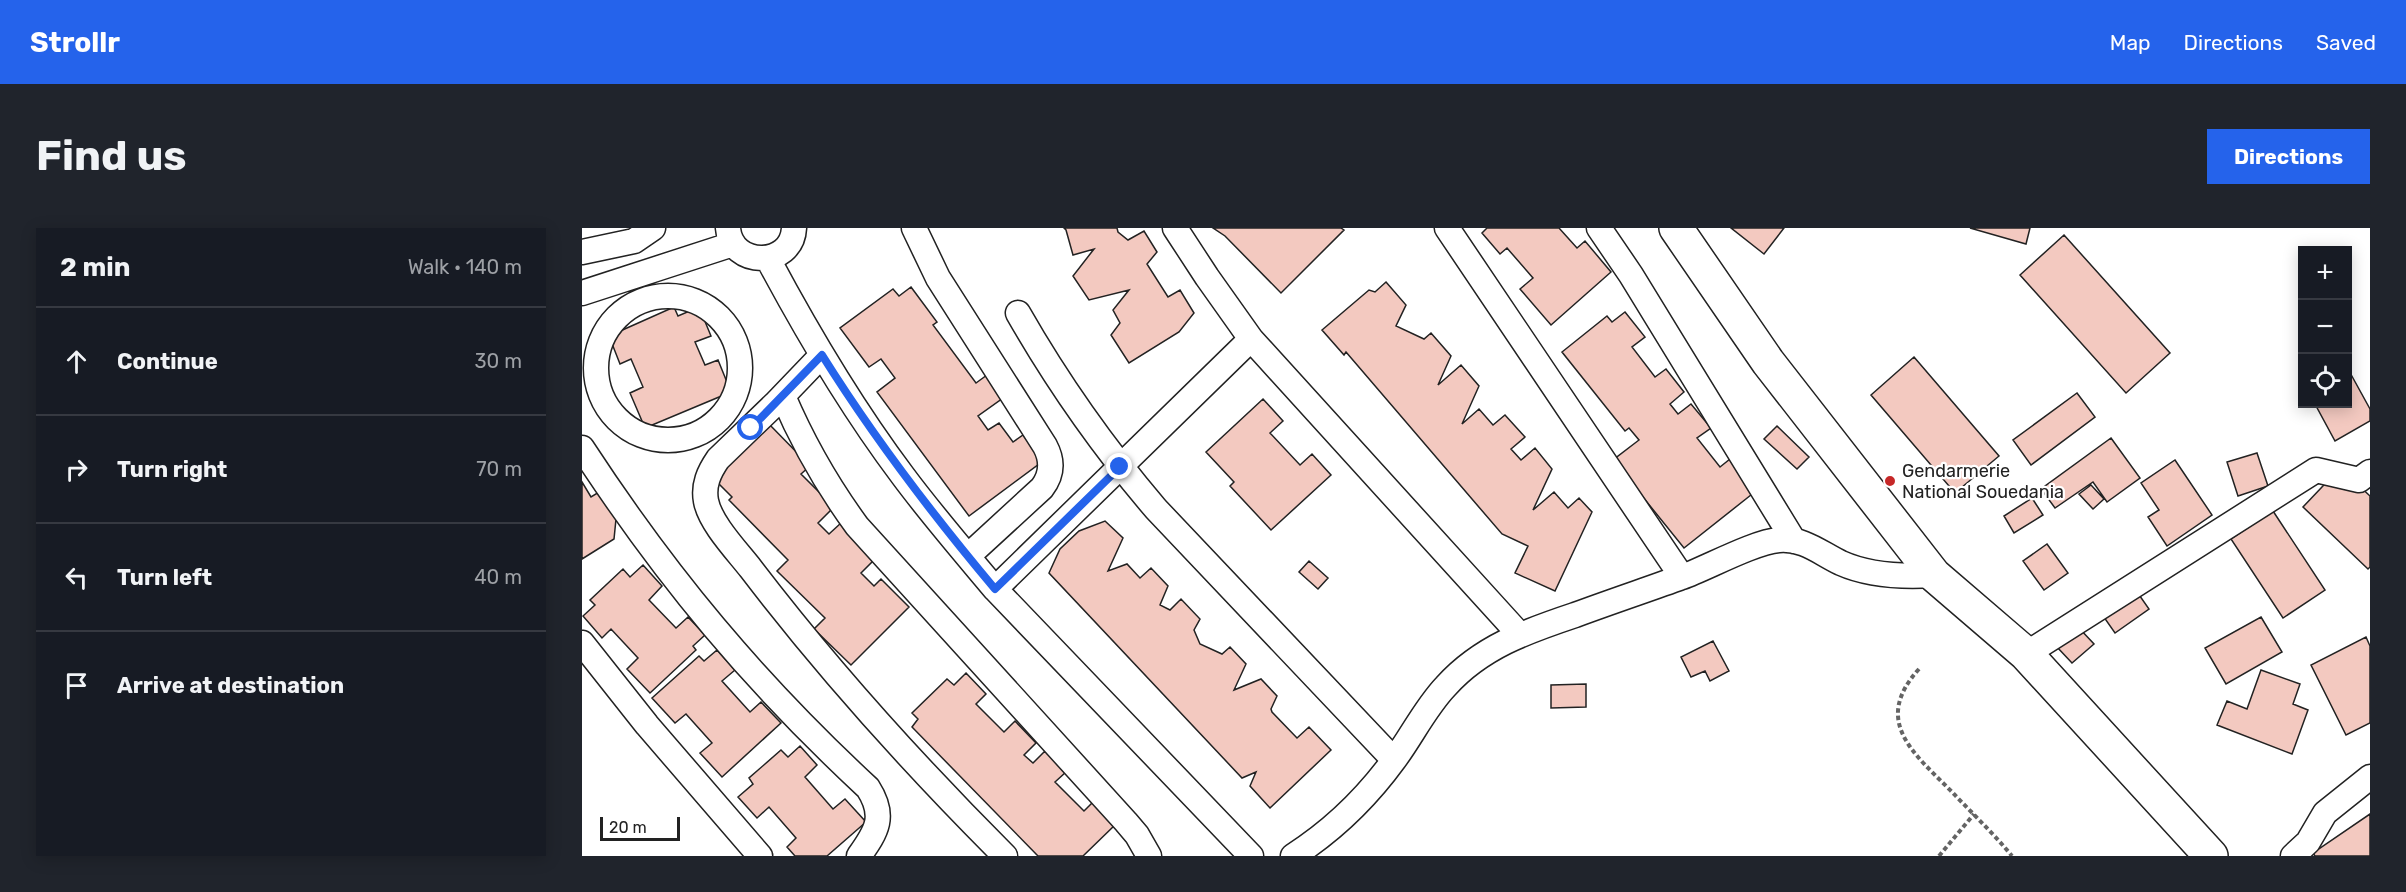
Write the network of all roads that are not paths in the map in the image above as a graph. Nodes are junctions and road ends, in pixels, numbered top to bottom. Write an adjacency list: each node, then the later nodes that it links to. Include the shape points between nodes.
1 (653, 228): 9 (street, via 634,241)
2 (794, 228): 10 (street, via 789,244)
3 (914, 228): 22 (street, via 938,278 1045,447 1051,464 1042,488)
4 (1175, 228): 15 (street)
5 (1447, 228): 24 (street)
6 (1599, 228): 21 (street)
7 (1676, 228): 23 (main road, via 1768,362)
8 (730, 236): 10 (street, via 742,254); 11 (street)
9 (582, 252)
10 (768, 259): 16 (street)
11 (642, 274): 12 (street); 13 (street)
12 (582, 293)
13 (651, 298): 13 (street, via 677,296 708,308 724,321 740,357 740,384 729,408 711,428 686,439 660,440 634,432 610,410 600,392 597,352 608,328 626,309)
14 (1018, 313): 19 (street, via 1065,392)
15 (1251, 339): 19 (street); 26 (street)
16 (822, 355): 17 (street); 22 (street, via 903,476)
17 (783, 396): 33 (street, via 711,468 705,490 709,512 769,593 840,678); 34 (street, via 808,451 857,526 1126,822)
18 (582, 448): 32 (street, via 656,556 707,621 805,729 868,788 876,805 878,824)
19 (1120, 467): 25 (street); 29 (street)
20 (2370, 472): 28 (street, via 2359,480 2316,470)
21 (1794, 541): 23 (street, via 1864,570 1887,575); 24 (street, via 1763,543)
22 (968, 556): 25 (street)
23 (1934, 575): 28 (main road)
24 (1683, 577): 26 (street)
25 (995, 589): 35 (street)
26 (1519, 634): 29 (street, via 1484,653 1446,685)
27 (582, 643): 31 (street)
28 (2026, 654): 37 (main road)
29 (1394, 760): 36 (street, via 1353,807)
30 (2370, 777): 38 (street, via 2325,813 2308,842)
31 (760, 856)
32 (859, 856)
33 (1005, 856)
34 (1149, 856)
35 (1251, 856)
36 (1293, 856)
37 (2211, 856)
38 (2293, 856)

